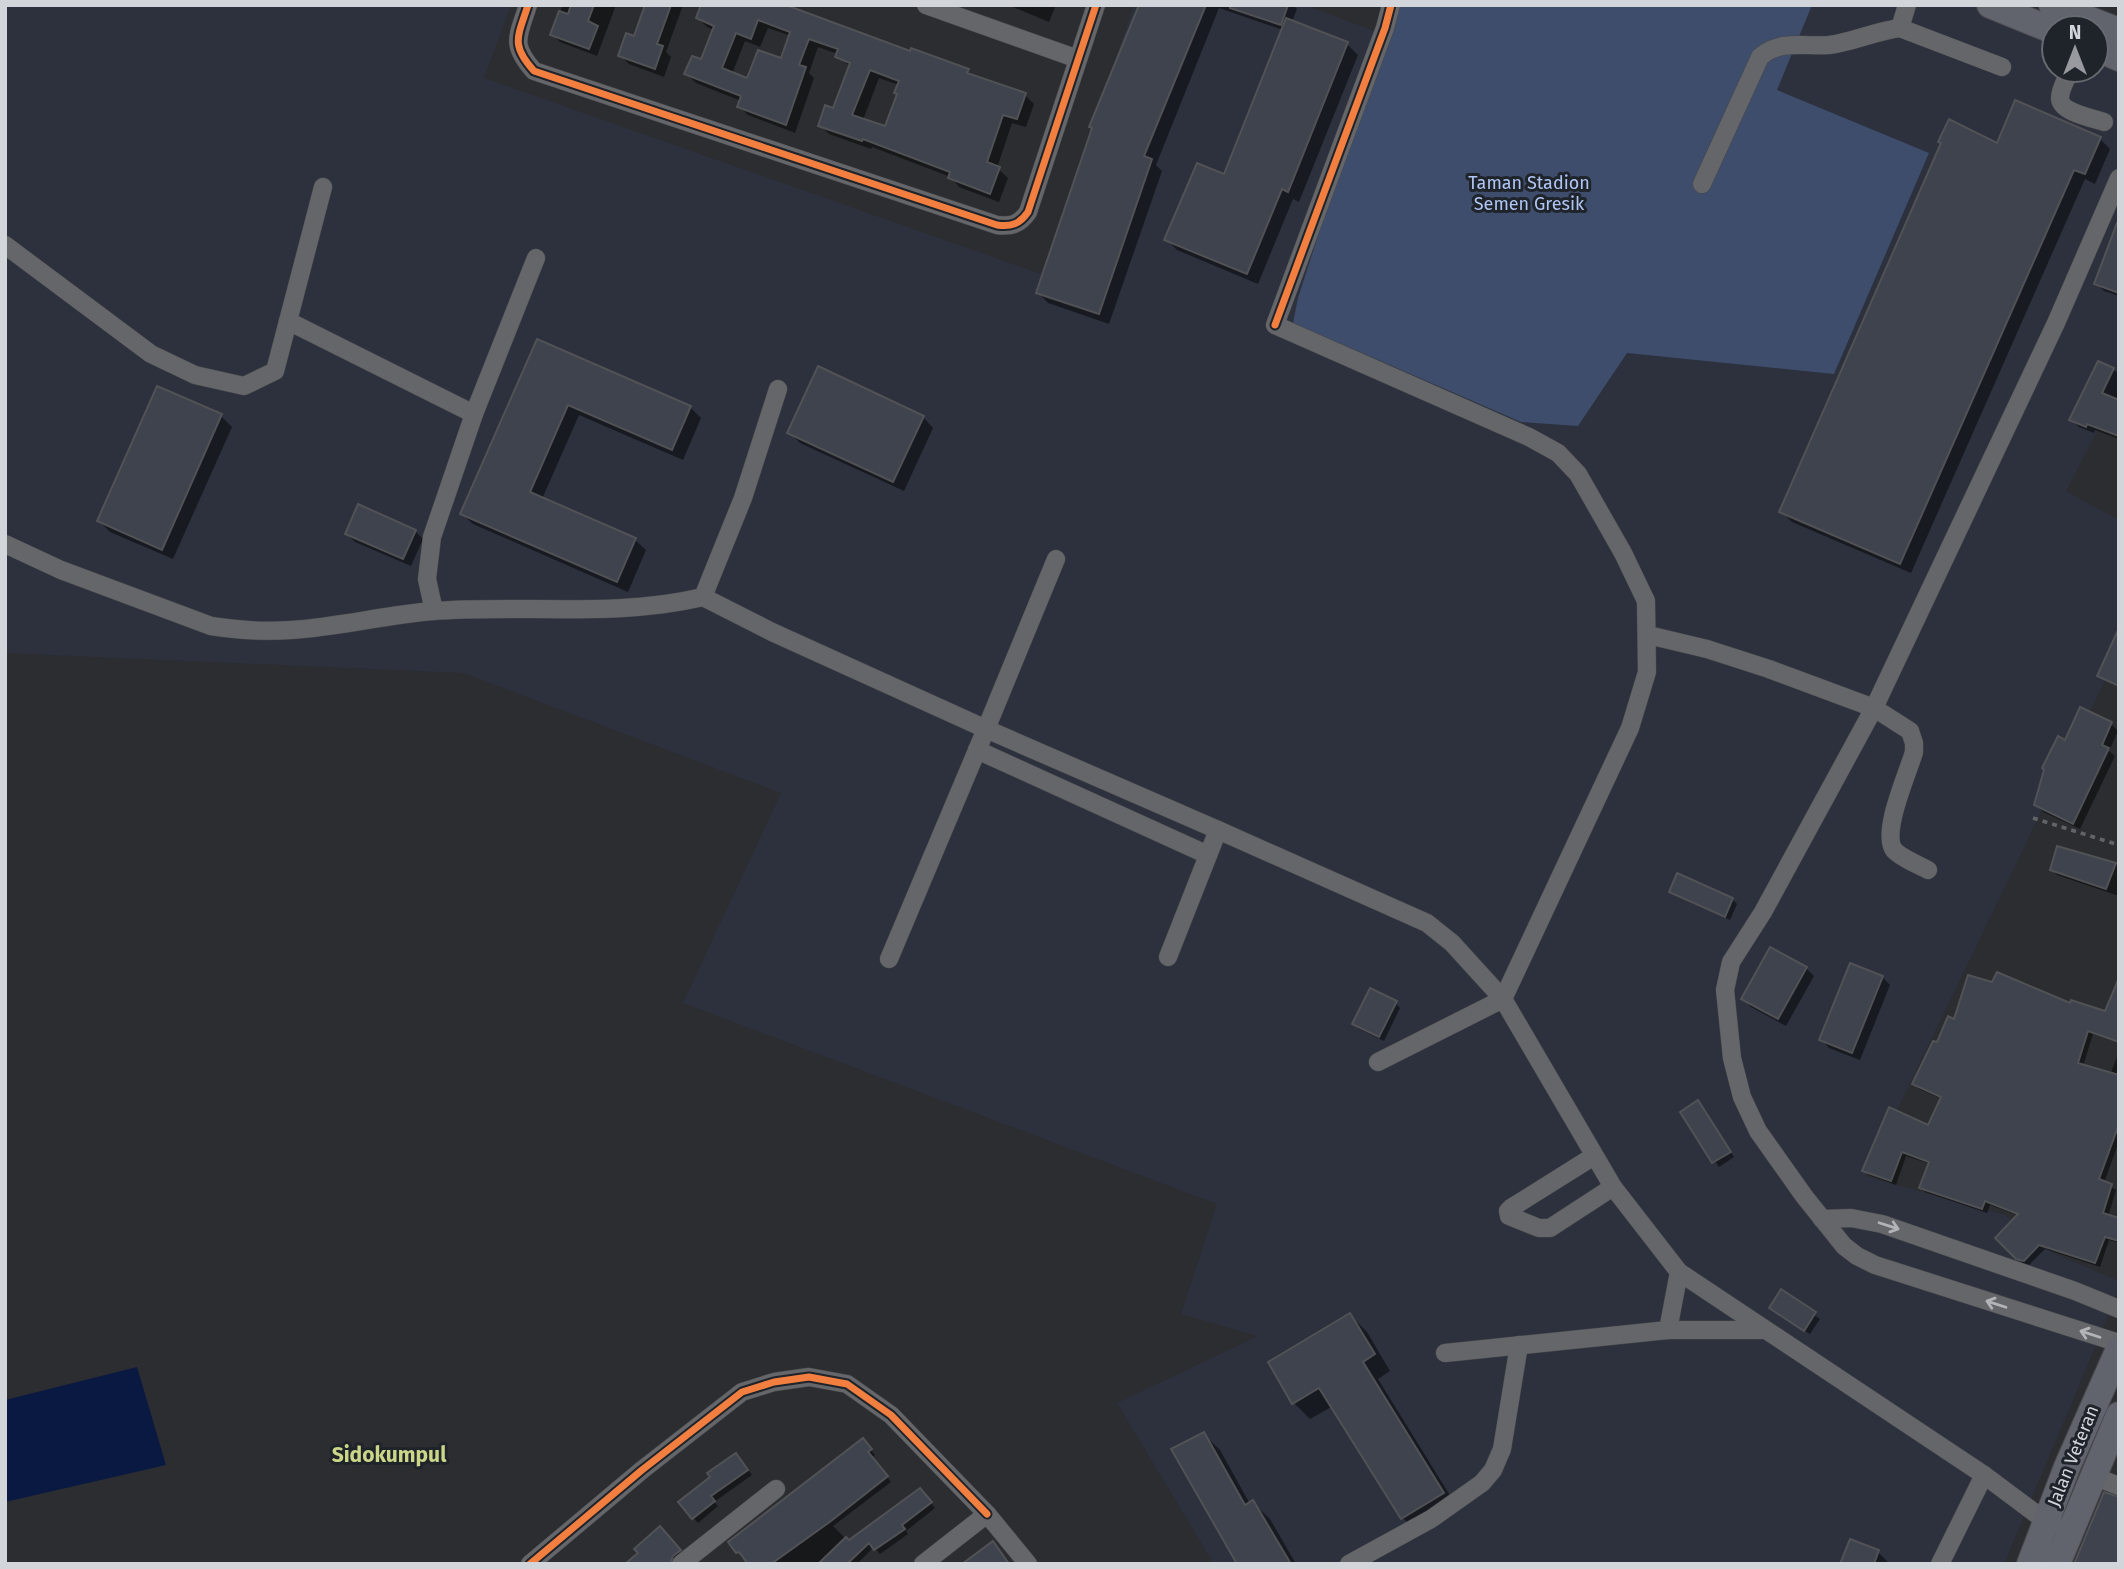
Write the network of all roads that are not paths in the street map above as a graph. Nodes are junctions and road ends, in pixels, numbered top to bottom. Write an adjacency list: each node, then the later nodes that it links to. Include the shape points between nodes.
1 (528, 5): 10 (street, via 517,39 521,57 534,71 997,225 1023,220 1028,212)
2 (926, 5): 10 (street)
3 (1096, 5): 10 (street)
4 (1391, 5): 26 (street, via 1275,325 1558,453 1578,474 1623,553 1646,601)
5 (1907, 5): 8 (street)
6 (1990, 5): 7 (highway)
7 (2054, 12): 9 (highway)
8 (1900, 28): 11 (street); 15 (street, via 1830,45 1781,45 1767,51 1760,57)
9 (2119, 31)
10 (1078, 59)
11 (2003, 67)
12 (2064, 84): 13 (street, via 2060,100 2064,107)
13 (2104, 122)
14 (2119, 178): 27 (street, via 2056,323)
15 (1702, 184)
16 (323, 187): 19 (street)
17 (5, 245): 19 (street, via 151,354 195,375 244,386 275,371)
18 (536, 258): 21 (street)
19 (288, 321): 21 (street)
20 (778, 388): 24 (street, via 743,498)
21 (474, 414): 25 (street, via 432,537 427,579)
22 (5, 544): 25 (street, via 211,626 290,631)
23 (1056, 559): 28 (street)
24 (703, 597): 25 (street, via 679,603 575,610); 28 (street)
25 (434, 611)
26 (1648, 635): 27 (street, via 1769,669); 35 (street, via 1647,672 1630,728)
27 (1874, 708): 32 (street, via 1910,731 1914,743 1890,838 1895,851); 39 (street, via 1731,962 1725,990 1732,1058 1742,1097 1758,1130)
28 (986, 729): 29 (street); 30 (street)
29 (977, 750): 31 (street); 34 (street)
30 (1218, 831): 31 (street); 35 (street, via 1427,923 1452,943)
31 (1208, 855): 33 (street)
32 (1928, 870)
33 (1168, 957)
34 (889, 959)
35 (1503, 999): 36 (street); 37 (street)
36 (1378, 1062)
37 (1594, 1156): 38 (street); 38 (street, via 1511,1208 1509,1216 1550,1228)
38 (1613, 1187): 40 (street)
39 (1822, 1219): 41 (street, one-way to 41, via 1882,1224); 44 (street, one-way to 39, via 1875,1265 1844,1246)
40 (1679, 1272): 42 (street); 43 (street)
41 (2119, 1309)
42 (1668, 1330): 43 (street); 45 (street)
43 (1767, 1330): 49 (street)
44 (2119, 1343)
45 (1520, 1345): 47 (street); 61 (street, via 1502,1449 1493,1470 1431,1519)
46 (2119, 1349): 54 (highway, Jalan Veteran)
47 (1445, 1353)
48 (2115, 1424): 50 (highway, Jalan Veteran)
49 (1984, 1475): 54 (street); 62 (street)
50 (2093, 1476): 51 (street); 55 (highway, Jalan Veteran)
51 (2119, 1486)
52 (776, 1489): 56 (street)
53 (987, 1514): 57 (street, via 891,1415 847,1384 809,1377 742,1392); 59 (street); 60 (street)
54 (2047, 1521): 55 (street); 63 (highway, Jalan Veteran)
55 (2071, 1531): 64 (highway, Jalan Veteran)
56 (702, 1557): 58 (street)
57 (530, 1564)
58 (681, 1564)
59 (923, 1564)
60 (1028, 1564)
61 (1349, 1564)
62 (1940, 1564)
63 (2030, 1564)
64 (2057, 1564)

